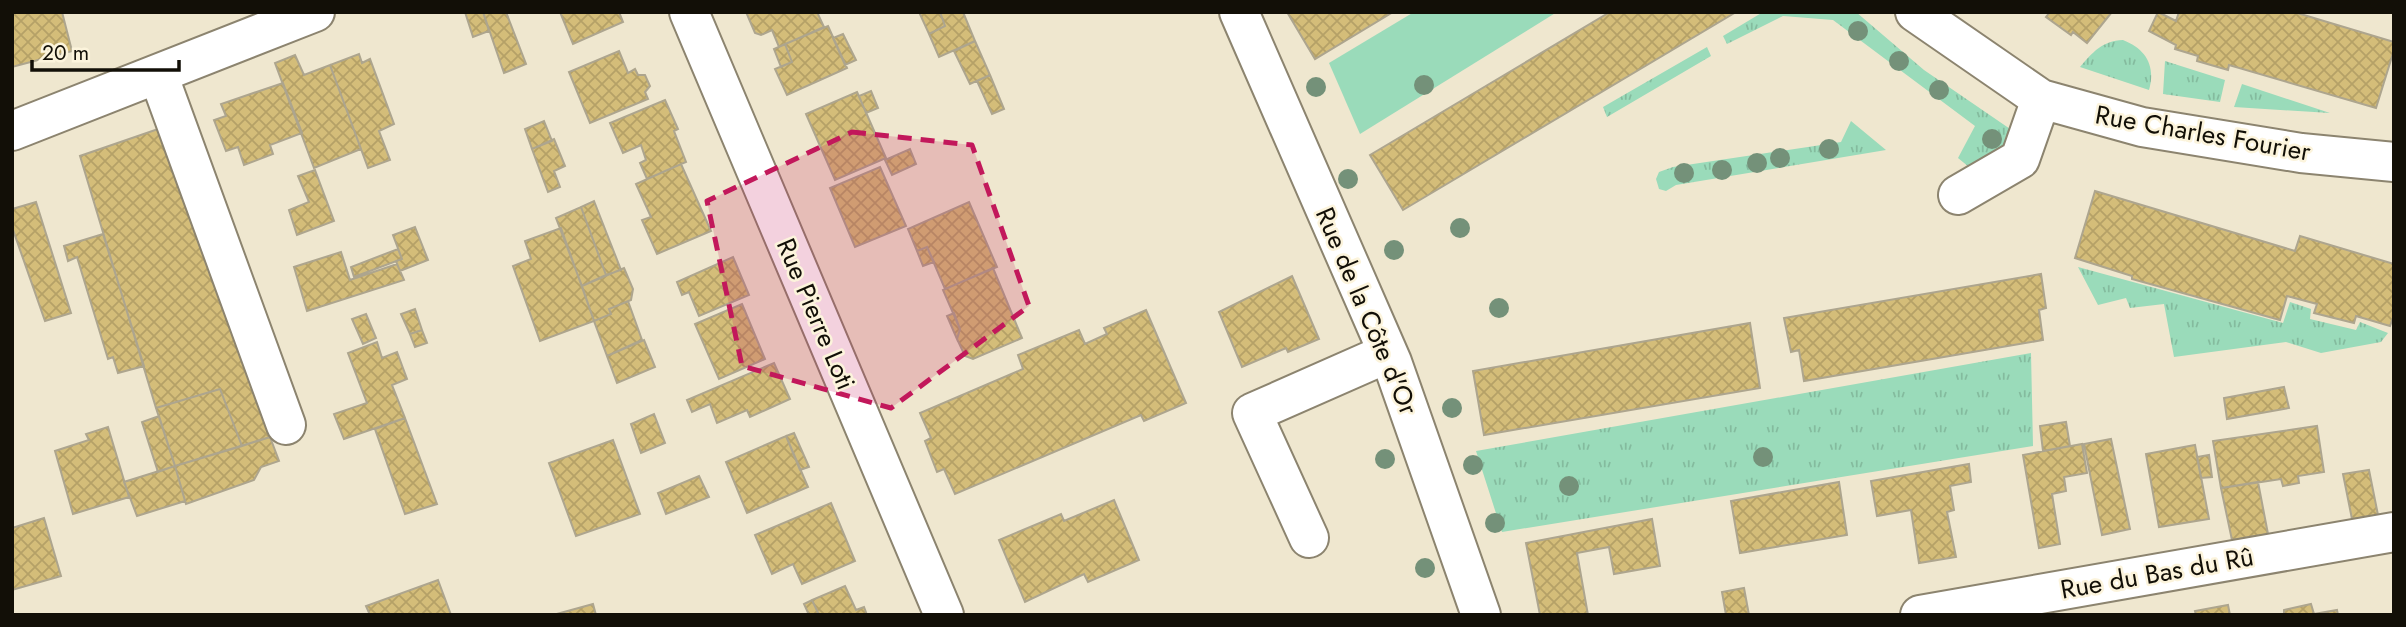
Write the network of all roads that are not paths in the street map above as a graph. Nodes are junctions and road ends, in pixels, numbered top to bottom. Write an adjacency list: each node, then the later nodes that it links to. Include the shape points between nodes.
1 (315, 12): 5 (street)
2 (688, 12): 14 (street, Rue Pierre Loti)
3 (1239, 12): 10 (street, Rue de la Côte d'Or)
4 (1915, 12): 6 (street, Rue Charles Fourier)
5 (158, 74): 7 (street); 11 (street)
6 (2041, 99): 8 (street, Rue Charles Fourier, via 2142,127 2301,153); 9 (street, via 2020,159)
7 (12, 131)
8 (2392, 154)
9 (1958, 195)
10 (1388, 353): 13 (street, via 1252,413); 15 (street, Rue de la Côte d'Or)
11 (286, 425)
12 (2394, 531): 16 (street, Rue du Bas du Rû)
13 (1308, 538)
14 (944, 615)
15 (1481, 615)
16 (1920, 615)

